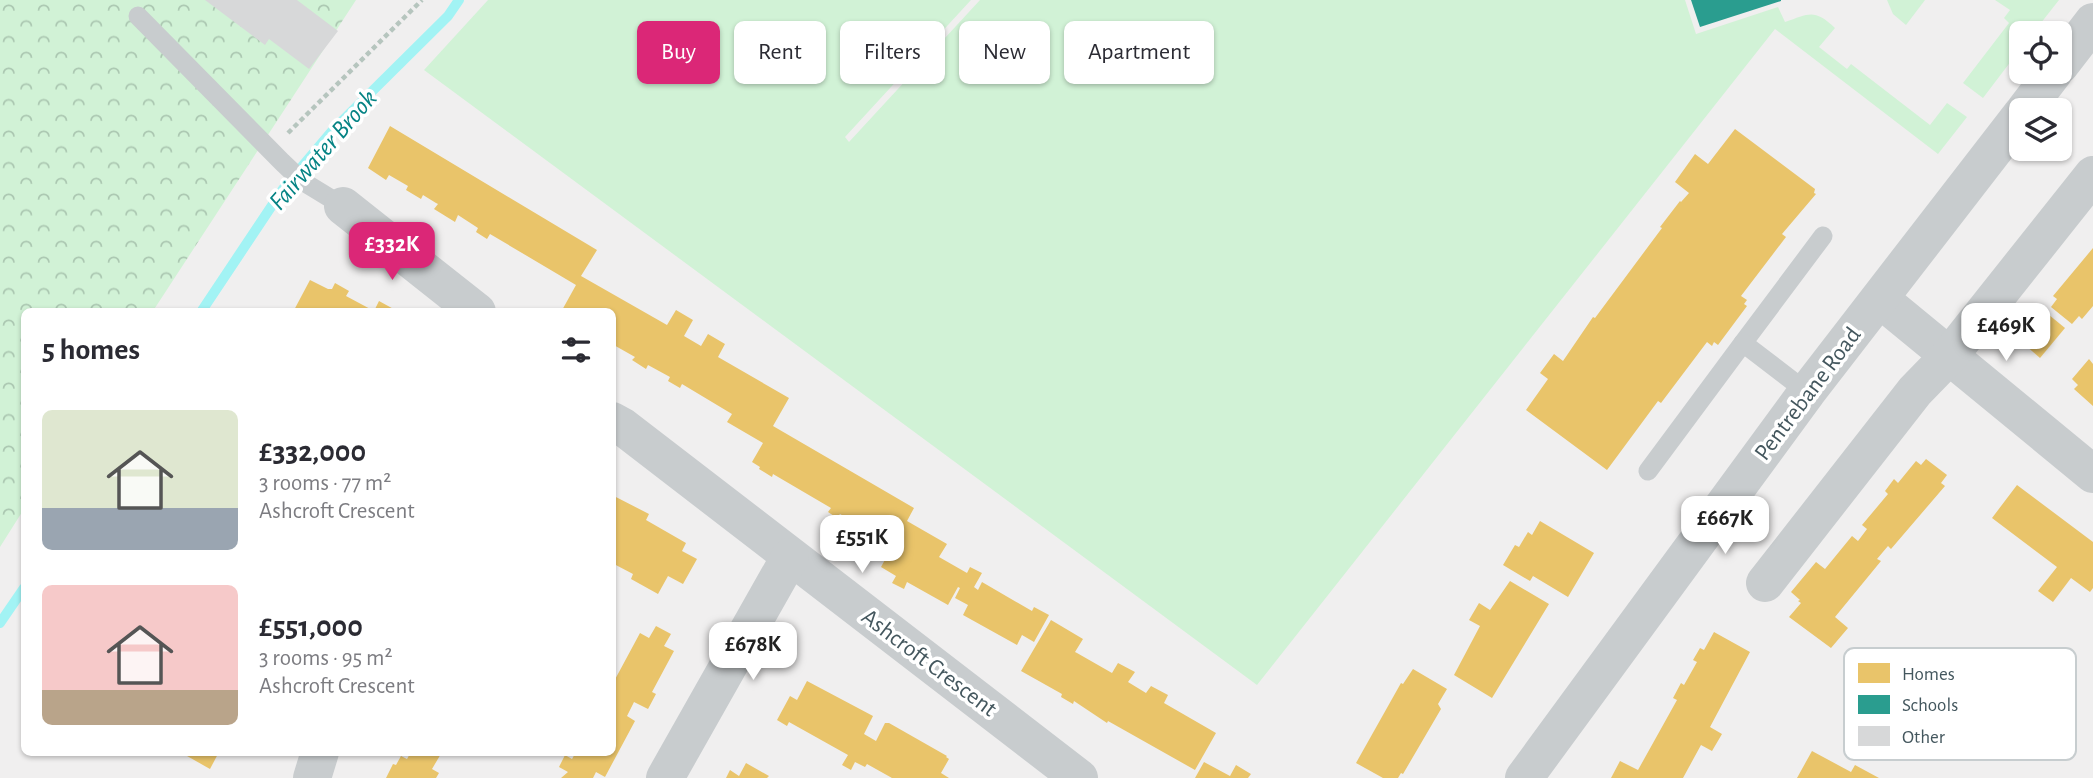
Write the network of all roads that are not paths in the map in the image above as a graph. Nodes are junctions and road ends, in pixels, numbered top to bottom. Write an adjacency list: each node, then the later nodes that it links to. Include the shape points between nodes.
1 (138, 16): 8 (lane, via 276,157 302,181)
2 (2093, 22): 3 (street)
3 (2072, 49)
4 (2045, 84): 5 (street)
5 (2034, 98)
6 (2009, 131): 10 (street, Pentrebane Road)
7 (2093, 176): 13 (street)
8 (343, 206): 11 (street)
9 (1823, 236): 12 (lane)
10 (1880, 299): 13 (street); 14 (street, Pentrebane Road)
11 (472, 308)
12 (1743, 343): 14 (lane); 16 (lane)
13 (1950, 355): 17 (street); 19 (street, via 1915,391)
14 (1807, 392): 24 (street, Pentrebane Road)
15 (616, 424): 18 (street, Ashcroft Crescent)
16 (1648, 471)
17 (2093, 474)
18 (790, 557): 21 (street, Ashcroft Crescent); 23 (street)
19 (1765, 583)
20 (319, 756): 22 (street)
21 (1056, 771)
22 (312, 778)
23 (666, 778)
24 (1524, 778)

